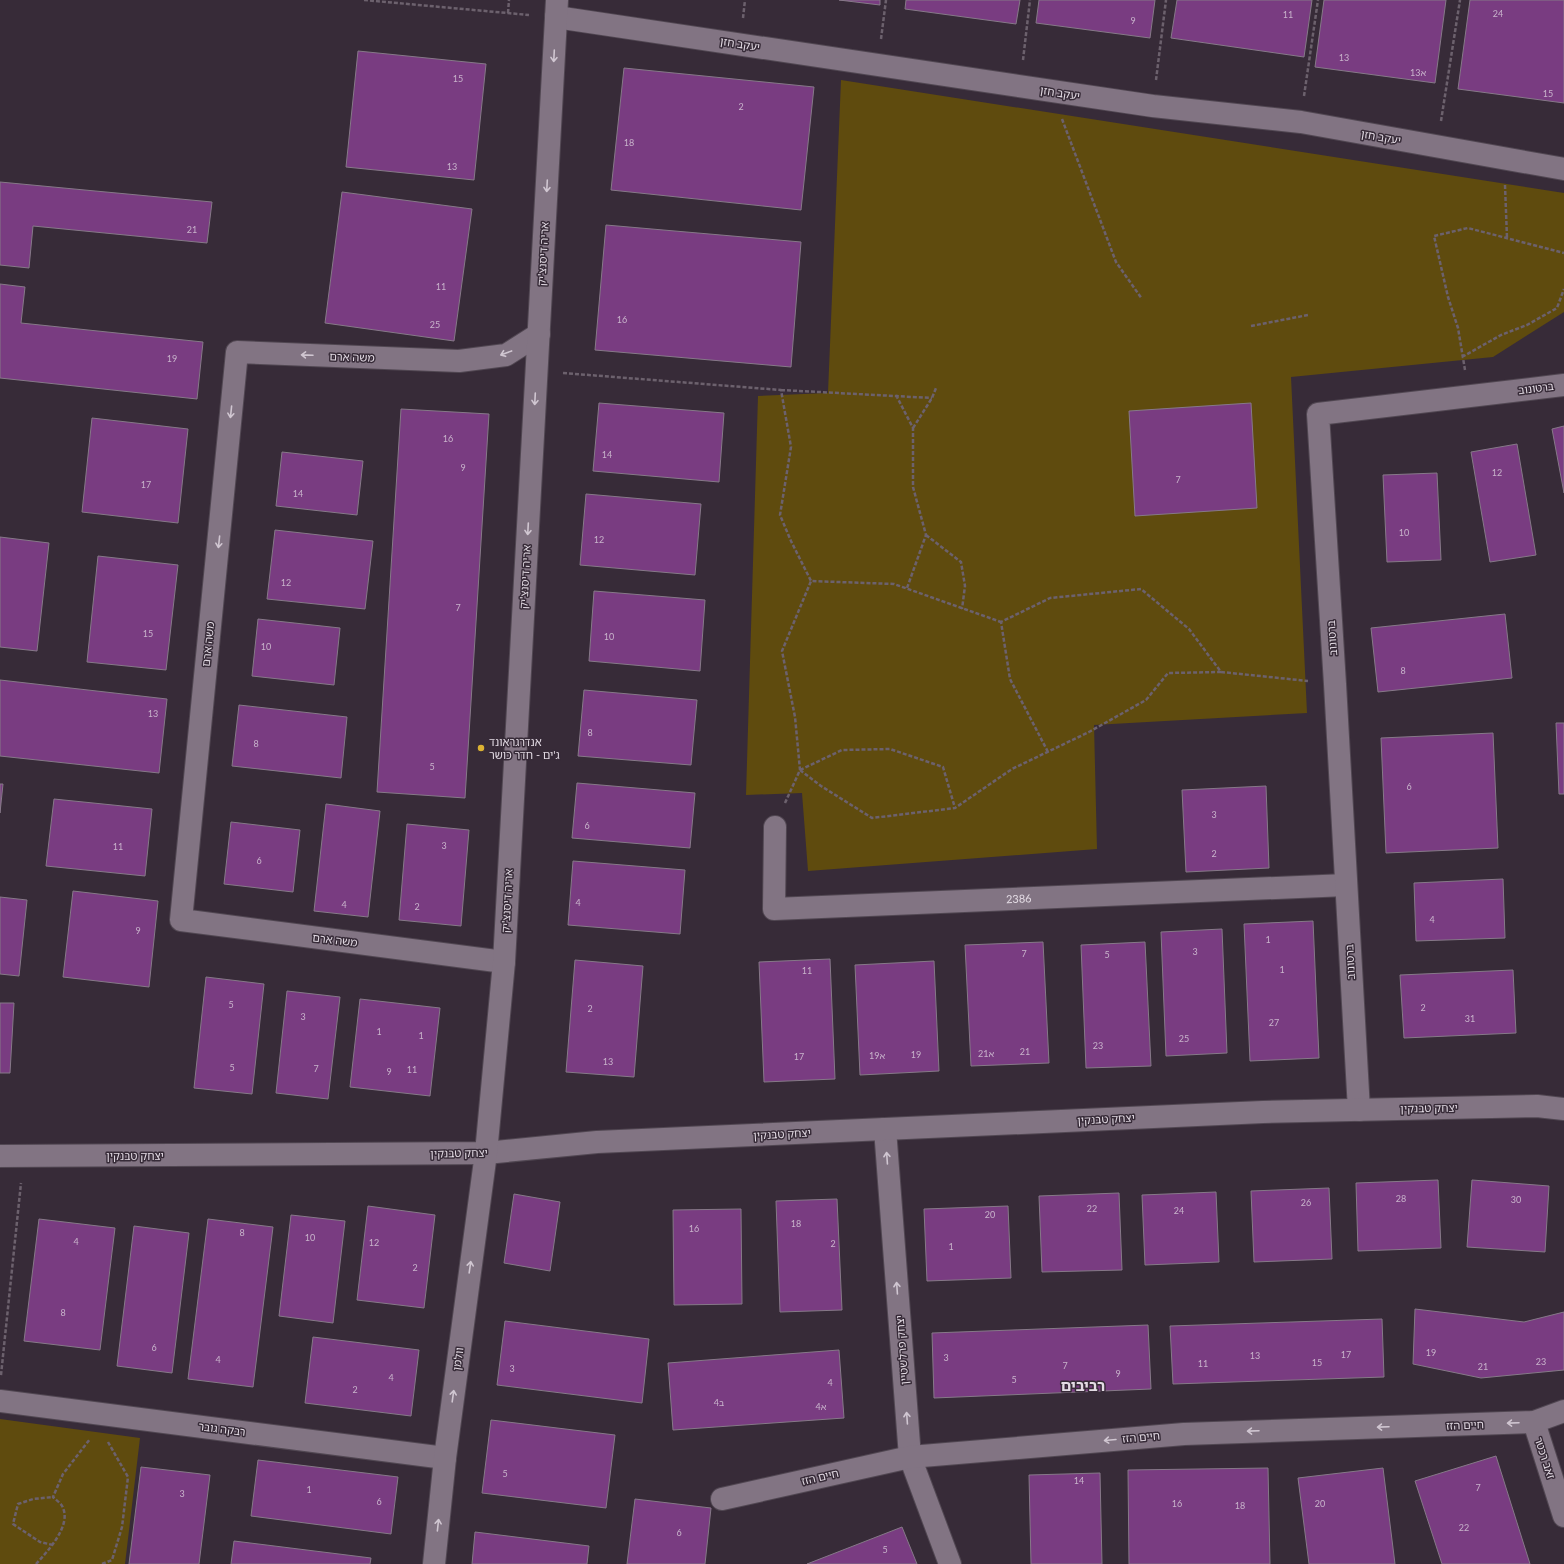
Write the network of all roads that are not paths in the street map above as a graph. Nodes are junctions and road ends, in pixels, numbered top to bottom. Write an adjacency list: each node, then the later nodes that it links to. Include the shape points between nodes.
1 (556, 8): 2 (street, יעקב חזן, via 878,66 1153,106 1301,122); 3 (street, אריה דיסנצ'יק, one-way to 3)
2 (1564, 169)
3 (539, 334): 7 (street, אריה דיסנצ'יק, one-way to 7); 7 (street, משה ארם, one-way to 7, via 506,355 460,361 237,352 181,920)
4 (1564, 385): 6 (street, ברטונוב, via 1318,414)
5 (775, 827): 6 (street, 2386, via 774,909)
6 (1346, 885): 9 (street, ברטונוב)
7 (504, 962): 11 (street, אריה דיסנצ'יק)
8 (1564, 1109): 9 (street, יצחק טבנקין, via 1537,1106)
9 (1358, 1110): 10 (street, יצחק טבנקין, via 1255,1112)
10 (884, 1129): 11 (street, יצחק טבנקין, via 597,1142); 16 (street, יצחק פרלשטיין, one-way to 10)
11 (486, 1154): 12 (street, יצחק טבנקין); 17 (street, וולמן, one-way to 11)
12 (0, 1156)
13 (0, 1401): 17 (street, רבקה גובר)
14 (1564, 1411): 15 (street, חיים הזז)
15 (1534, 1422): 16 (street, חיים הזז, one-way to 16, via 1184,1434); 19 (street, זאב רכטר)
16 (910, 1457): 18 (street, חיים הזז); 21 (street, יצחק פרלשטיין)
17 (444, 1458): 20 (street, וולמן, one-way to 17)
18 (722, 1499)
19 (1564, 1516)
20 (434, 1564)
21 (950, 1564)

